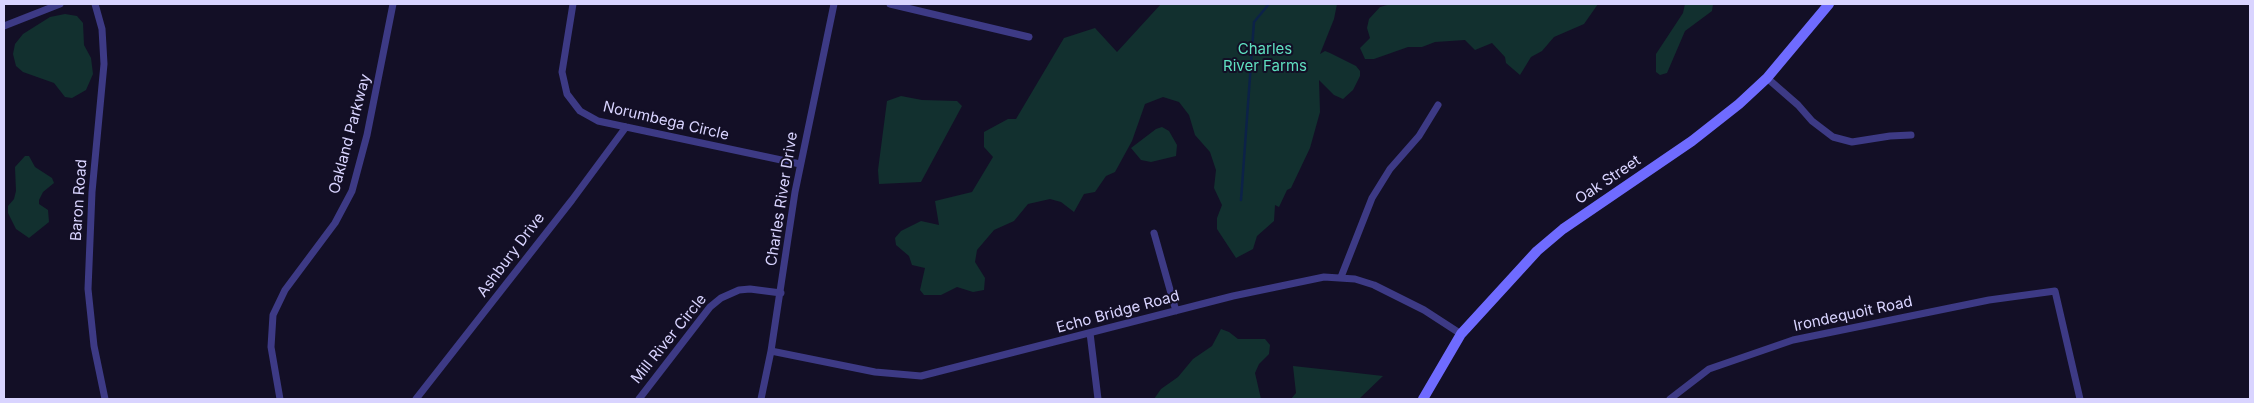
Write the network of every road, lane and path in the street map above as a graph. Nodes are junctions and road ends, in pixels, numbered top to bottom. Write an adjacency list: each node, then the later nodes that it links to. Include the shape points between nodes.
1 (60, 4): 8 (street)
2 (95, 4): 22 (street, Baron Road, via 102,29 104,64 92,192 88,289 94,346)
3 (394, 4): 23 (street, Oakland Parkway, via 352,191 335,223 285,290 273,315 271,347)
4 (573, 4): 12 (street, Norumbega Circle, via 562,60 567,94 590,118)
5 (834, 4): 14 (street, Charles River Drive)
6 (890, 4): 9 (street)
7 (1829, 4): 10 (main road, Oak Street)
8 (4, 26)
9 (1030, 37)
10 (1767, 78): 13 (street, via 1833,137 1852,142); 20 (main road, Oak Street, via 1692,142 1563,229 1518,270)
11 (1438, 105): 16 (street, via 1372,198)
12 (626, 127): 14 (street, Norumbega Circle); 24 (street, Ashbury Drive)
13 (1912, 135)
14 (800, 164): 17 (street, Charles River Drive)
15 (1154, 233): 18 (street)
16 (1341, 278): 18 (street, Echo Bridge Road, via 1307,279); 20 (street, Echo Bridge Road, via 1374,285)
17 (781, 293): 21 (street, Charles River Drive); 25 (street, Mill River Circle, via 750,289 721,298 710,307)
18 (1176, 311): 19 (street, Echo Bridge Road)
19 (1090, 333): 21 (street, Echo Bridge Road, via 921,376 875,372); 27 (street)
20 (1461, 334): 28 (main road, Oak Street)
21 (771, 351): 26 (street, Charles River Drive)
22 (105, 399)
23 (280, 399)
24 (416, 399)
25 (639, 399)
26 (761, 399)
27 (1098, 399)
28 (1423, 399)
29 (1670, 399): 30 (street, Irondequoit Road, via 1709,369 1793,340 1989,300 2055,291)
30 (2080, 399)

